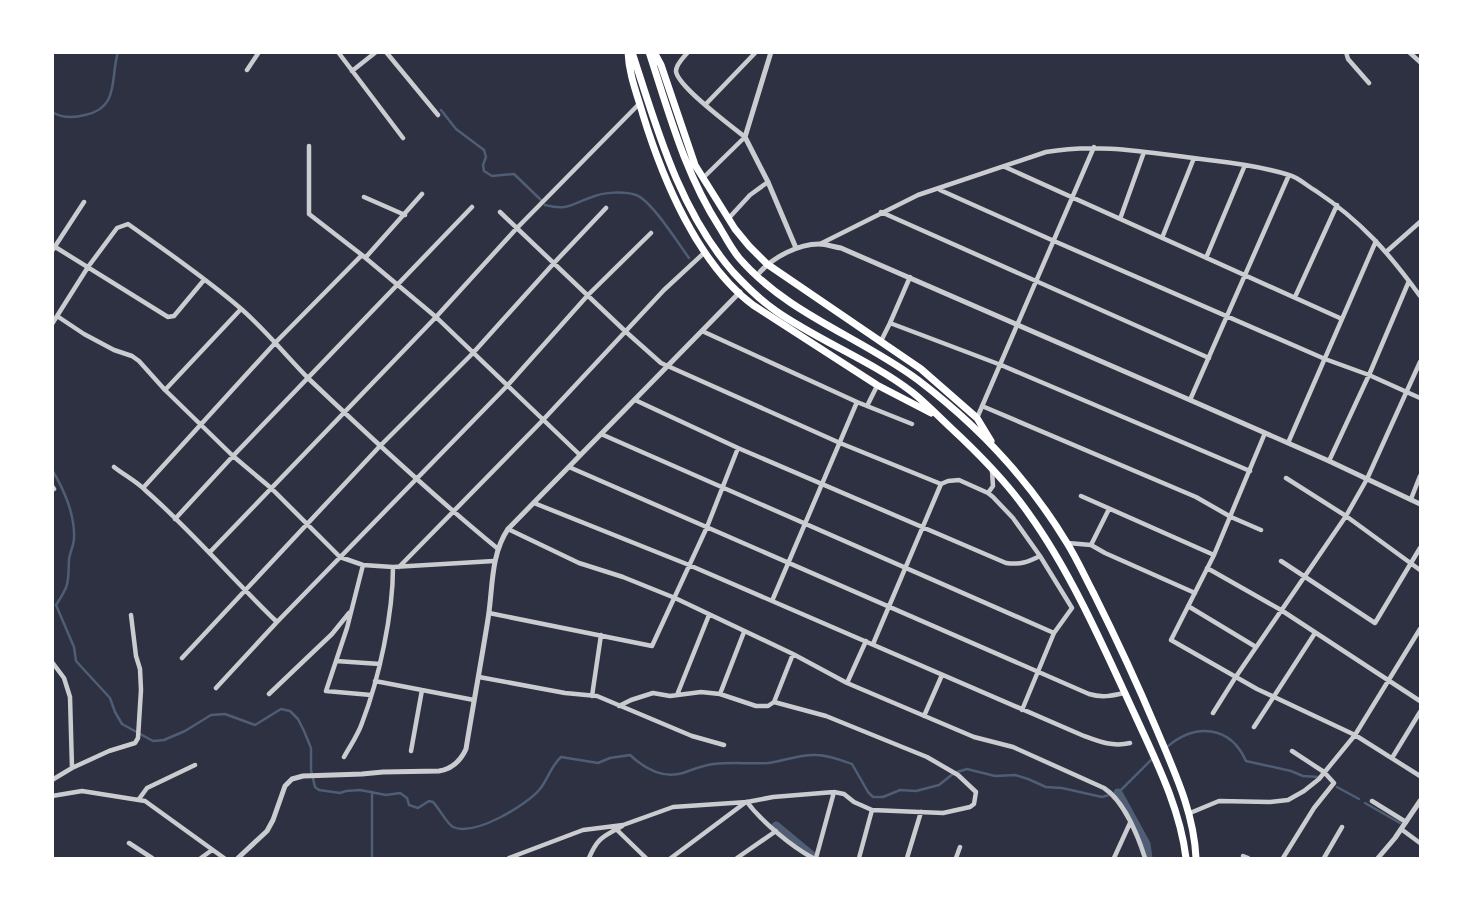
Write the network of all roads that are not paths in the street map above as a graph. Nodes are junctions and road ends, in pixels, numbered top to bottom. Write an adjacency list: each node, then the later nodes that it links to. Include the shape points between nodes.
1 (258, 52): 13 (street)
2 (338, 52): 14 (street)
3 (376, 52): 14 (street)
4 (386, 52): 18 (street)
5 (630, 52): 16 (highway, via 629,70); 102 (highway, via 680,187 733,272 776,311 876,368)
6 (652, 52): 28 (highway); 112 (highway, via 692,180 737,256 799,310 918,380)
7 (688, 52): 17 (street, via 676,72)
8 (756, 52): 17 (street)
9 (771, 52): 19 (street)
10 (1346, 52): 15 (street)
11 (1409, 53): 12 (street)
12 (1420, 62)
13 (247, 70)
14 (352, 72): 20 (street)
15 (1368, 83)
16 (639, 104): 44 (street); 53 (highway, via 665,178)
17 (705, 105): 19 (street)
18 (438, 116)
19 (745, 137): 28 (street); 29 (street)
20 (403, 138)
21 (309, 146): 54 (street, via 309,214)
22 (1094, 147): 23 (street); 26 (street, via 1046,152); 33 (street)
23 (1144, 152): 24 (street); 42 (street)
24 (1194, 158): 25 (street); 46 (street)
25 (1245, 165): 27 (street); 55 (street)
26 (1004, 167): 30 (street); 33 (street)
27 (1289, 175): 35 (street); 60 (street)
28 (703, 178): 41 (highway)
29 (768, 182): 41 (street); 51 (street)
30 (938, 189): 39 (street); 47 (street)
31 (422, 194): 40 (street)
32 (363, 197): 40 (street)
33 (1073, 197): 42 (street); 47 (street)
34 (84, 202): 50 (street)
35 (1337, 205): 48 (street); 69 (street)
36 (472, 207): 65 (street)
37 (607, 208): 56 (street)
38 (499, 212): 44 (street)
39 (881, 212): 49 (street); 63 (street)
40 (405, 215): 54 (street)
41 (728, 219): 57 (highway)
42 (1120, 219): 46 (street)
43 (1420, 222): 52 (street)
44 (516, 229): 56 (street); 73 (street)
45 (651, 233): 67 (street)
46 (1162, 238): 55 (street)
47 (1054, 241): 63 (street); 72 (street)
48 (1376, 241): 52 (street); 74 (street)
49 (820, 244): 51 (street); 61 (street)
50 (53, 248): 58 (street)
51 (796, 248): 57 (street)
52 (1386, 251): 64 (street)
53 (705, 252): 66 (highway); 78 (street)
54 (364, 256): 65 (street); 81 (street)
55 (1206, 257): 60 (street)
56 (554, 262): 67 (street); 82 (street)
57 (767, 264): 59 (street); 80 (highway)
58 (88, 267): 62 (street, via 168,317 174,316); 62 (street, via 117,228 128,223); 71 (street)
59 (760, 272)
60 (1245, 275): 69 (street); 72 (street)
61 (910, 277): 75 (street); 77 (street)
62 (204, 280): 70 (street)
63 (1035, 281): 77 (street); 83 (street)
64 (1409, 281): 68 (street); 88 (street)
65 (397, 284): 73 (street); 89 (street)
66 (738, 293): 79 (street); 90 (highway)
67 (588, 295): 78 (street); 91 (street)
68 (1420, 296)
69 (1295, 297): 74 (street)
70 (241, 308): 81 (street); 92 (street)
71 (57, 316): 76 (street); 92 (street, via 132,356)
72 (1227, 316): 83 (street); 84 (street)
73 (436, 317): 82 (street); 100 (street)
74 (1342, 318): 84 (street)
75 (890, 323): 80 (street); 86 (street)
76 (52, 324)
77 (1018, 324): 86 (street); 96 (street)
78 (625, 331): 87 (street); 103 (street)
79 (702, 331): 87 (street); 97 (street)
80 (881, 341): 101 (highway)
81 (276, 342): 89 (street); 104 (street)
82 (473, 353): 91 (street); 110 (street)
83 (1209, 358): 96 (street)
84 (1325, 359): 88 (street); 109 (street)
85 (1420, 362): 93 (street)
86 (1001, 365): 99 (street); 119 (street)
87 (669, 366): 95 (street); 108 (street)
88 (1368, 375): 93 (street); 115 (street)
89 (309, 378): 100 (street); 114 (street)
90 (877, 385): 98 (street); 102 (highway)
91 (507, 386): 103 (street); 122 (street)
92 (165, 390): 104 (street)
93 (1407, 392): 94 (street); 123 (street)
94 (1420, 398)
95 (635, 400): 107 (street); 111 (street)
96 (1190, 400): 106 (street)
97 (857, 402): 98 (street); 108 (street)
98 (867, 406): 105 (street)
99 (982, 406): 101 (street); 137 (street, via 1196,497)
100 (345, 411): 110 (street); 127 (street)
101 (977, 418): 112 (highway)
102 (941, 419): 118 (highway)
103 (543, 420): 113 (street); 135 (street)
104 (200, 424): 114 (street); 126 (street)
105 (912, 424)
106 (1265, 433): 109 (street); 119 (street)
107 (601, 435): 113 (street); 128 (street)
108 (840, 443): 124 (street); 125 (street)
109 (1288, 443): 115 (street)
110 (380, 446): 122 (street); 140 (street)
111 (738, 447): 124 (street); 128 (street)
112 (998, 451): 145 (highway)
113 (580, 455): 117 (street)
114 (233, 456): 127 (street); 138 (street)
115 (1329, 461): 123 (street)
116 (114, 467): 126 (street)
117 (569, 467): 132 (street); 142 (street)
118 (992, 469): 129 (street, via 993,486); 198 (highway, via 1055,553)
119 (1250, 471): 137 (street)
120 (1420, 476): 131 (street)
121 (1286, 478): 136 (street)
122 (415, 479): 135 (street); 152 (street)
123 (1367, 479): 131 (street); 136 (street)
124 (823, 484): 139 (street); 141 (street)
125 (941, 484): 129 (street, via 959,480); 141 (street)
126 (143, 488): 138 (street)
127 (271, 488): 140 (street); 149 (street)
128 (722, 488): 139 (street); 142 (street)
129 (988, 493): 151 (street)
130 (1081, 496): 134 (street)
131 (1410, 499): 133 (street)
132 (534, 503): 143 (street); 158 (street)
133 (1420, 504)
134 (1110, 509): 146 (street); 150 (street)
135 (452, 512): 147 (street); 159 (street)
136 (1346, 516): 156 (street); 163 (street)
137 (1231, 517): 144 (street); 150 (street)
138 (175, 519): 149 (street)
139 (806, 524): 155 (street); 160 (street)
140 (307, 526): 152 (street); 164 (street)
141 (923, 526): 151 (street, via 1006,563 1025,563); 160 (street)
142 (707, 527): 155 (street); 158 (street)
143 (508, 529): 147 (street); 166 (street)
144 (1261, 530)
145 (1068, 543): 146 (street); 234 (highway, via 1145,701)
146 (1091, 545): 165 (street)
147 (497, 548): 153 (street)
148 (1420, 548): 156 (street)
149 (210, 552): 164 (street)
150 (1214, 555): 161 (street)
151 (1040, 556): 179 (street, via 1072,608)
152 (340, 557): 157 (street); 175 (street)
153 (494, 561): 159 (street); 172 (street)
154 (1281, 561): 163 (street)
155 (789, 562): 167 (street); 168 (street)
156 (1411, 563): 162 (street); 163 (street, via 1375,623)
157 (363, 565): 159 (street); 170 (street)
158 (689, 565): 166 (street); 167 (street)
159 (396, 567): 188 (street)
160 (906, 567): 168 (street); 179 (street)
161 (1208, 568): 165 (street); 171 (street)
162 (1420, 569)
163 (1303, 576): 171 (street)
164 (245, 592): 175 (street); 185 (street)
165 (1195, 593): 169 (street)
166 (674, 598): 174 (street); 180 (street, via 652,646)
167 (772, 601): 181 (street)
168 (888, 606): 182 (street); 189 (street)
169 (1188, 606): 183 (street); 192 (street, via 1171,640)
170 (352, 610): 186 (street); 199 (street)
171 (1281, 610): 178 (street); 183 (street)
172 (489, 613): 180 (street); 191 (street)
173 (131, 615): 222 (street, via 140,669 138,738)
174 (709, 615): 177 (street); 203 (street)
175 (277, 622): 196 (street)
176 (1420, 629): 193 (street)
177 (744, 632): 184 (street); 200 (street)
178 (1315, 633): 193 (street); 204 (street)
179 (1054, 634): 189 (street)
180 (601, 635): 202 (street)
181 (866, 641): 182 (street); 195 (street)
182 (873, 644): 190 (street)
183 (1256, 647): 192 (street)
184 (793, 654): 195 (street); 207 (street)
185 (182, 658)
186 (336, 661): 188 (street); 201 (street, via 326,691)
187 (52, 662): 222 (street, via 70,697)
188 (380, 664): 194 (street)
189 (1039, 672): 198 (street, via 1100,697); 209 (street)
190 (942, 675): 209 (street); 212 (street)
191 (479, 677): 202 (street); 205 (street)
192 (1235, 678): 204 (street); 211 (street)
193 (1389, 680): 206 (street); 214 (street)
194 (375, 681): 197 (street); 201 (street)
195 (847, 683): 212 (street)
196 (216, 688)
197 (422, 690): 205 (street); 217 (street)
198 (1125, 692): 261 (highway, via 1174,805)
199 (269, 694)
200 (720, 694): 203 (street); 207 (street, via 756,706)
201 (371, 695): 219 (street, via 362,725)
202 (592, 695): 208 (street)
203 (676, 696): 208 (street, via 653,693)
204 (1274, 697): 213 (street); 214 (street)
205 (474, 700): 250 (street, via 466,749 452,767 303,776 288,782 271,826)
206 (1420, 701)
207 (774, 702): 233 (street, via 826,716 928,757 976,792 970,807)
208 (619, 706): 216 (street)
209 (1022, 710): 215 (street, via 1110,745)
210 (1420, 712): 220 (street)
211 (1213, 713)
212 (924, 716): 236 (street, via 1013,747 1104,788)
213 (1254, 727)
214 (1355, 735): 220 (street); 223 (street)
215 (1130, 743)
216 (724, 745)
217 (411, 751)
218 (1292, 751): 223 (street)
219 (344, 757)
220 (1392, 758): 224 (street)
221 (195, 765): 228 (street, via 147,788)
222 (72, 768): 225 (street)
223 (1324, 772): 234 (street, via 1304,792 1288,800 1219,802); 263 (street, via 1334,783)
224 (1420, 776)
225 (52, 780)
226 (834, 792): 231 (street); 232 (street); 246 (street)
227 (52, 796): 228 (street, via 82,792)
228 (139, 799): 245 (street)
229 (1372, 801): 235 (street)
230 (1420, 801): 235 (street)
231 (747, 802): 237 (street, via 673,807); 241 (street); 254 (street)
232 (872, 810): 233 (street); 256 (street)
233 (921, 812): 257 (street)
234 (1190, 813): 262 (highway)
235 (1406, 822): 240 (street)
236 (1130, 823): 259 (street); 260 (street)
237 (623, 825): 239 (street); 251 (street, via 583,830)
238 (1342, 827): 264 (street)
239 (616, 829): 252 (street, via 596,843); 253 (street)
240 (1401, 830): 243 (street); 265 (street)
241 (776, 831): 246 (street); 255 (street)
242 (129, 843): 247 (street)
243 (1420, 843)
244 (960, 847): 258 (street)
245 (212, 850): 248 (street); 249 (street)
246 (811, 858)
247 (152, 859)
248 (201, 859)
249 (223, 859)
250 (238, 859)
251 (509, 859)
252 (589, 859)
253 (646, 859)
254 (671, 859)
255 (737, 859)
256 (859, 859)
257 (907, 859)
258 (956, 859)
259 (1114, 859)
260 (1145, 859)
261 (1186, 859)
262 (1196, 859)
263 (1283, 859)
264 (1324, 859)
265 (1378, 859)

